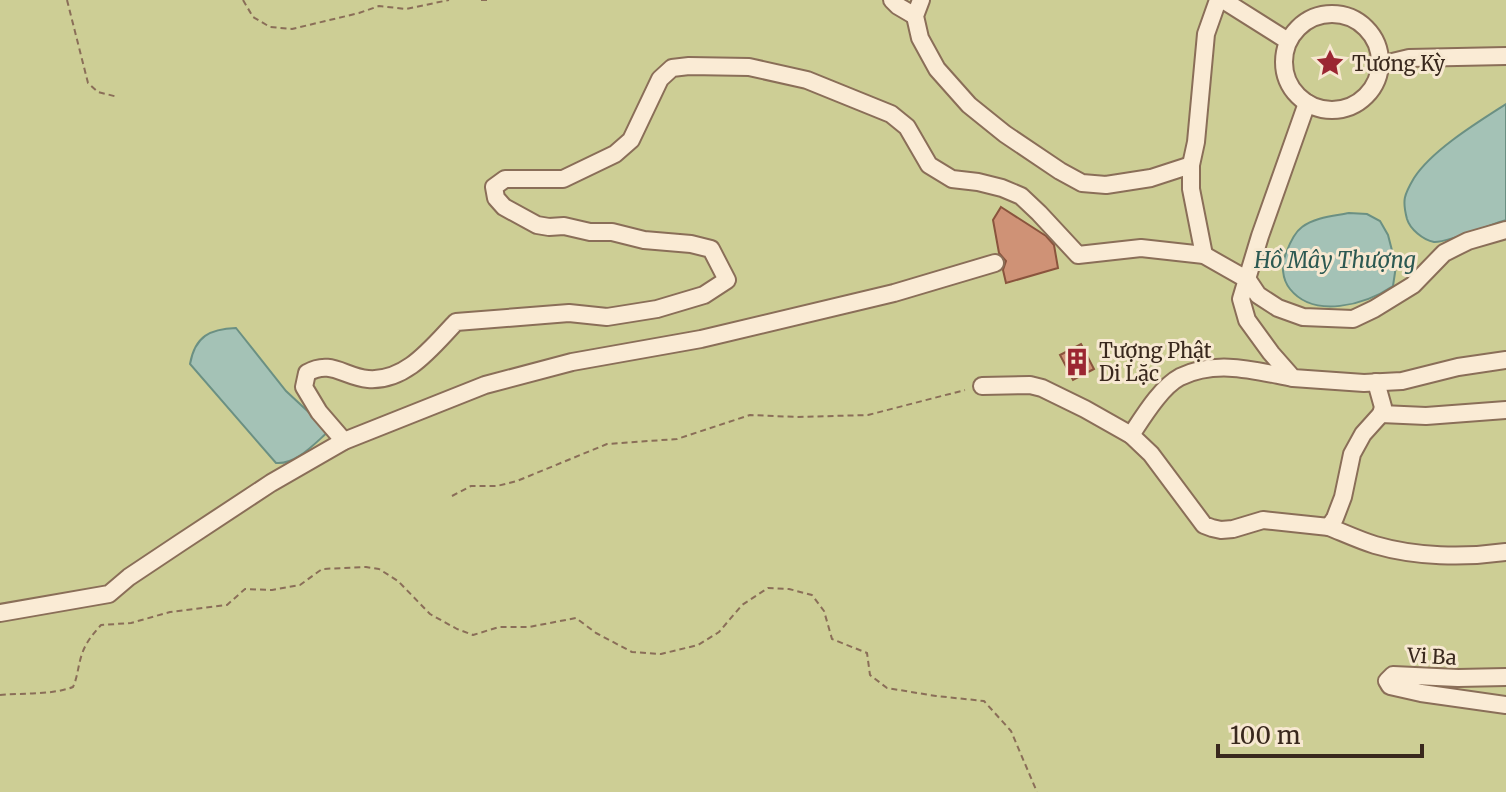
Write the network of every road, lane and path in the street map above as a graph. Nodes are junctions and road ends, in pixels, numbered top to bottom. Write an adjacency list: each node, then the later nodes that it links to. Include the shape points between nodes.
1 (67, 0): 12 (path, via 88,83)
2 (243, 0): 3 (path, via 253,17 270,27 292,29 379,6 406,9)
3 (449, 0)
4 (481, 0): 5 (path)
5 (490, 0)
6 (892, 0): 8 (street)
7 (1220, 0): 9 (street); 14 (street, via 1206,34)
8 (918, 8): 14 (street, via 920,38 937,69 969,105 1060,171 1082,183 1106,185)
9 (1288, 41): 11 (street, via 1311,18 1343,14 1371,33); 13 (street, via 1288,83)
10 (1506, 56): 11 (street, via 1409,58)
11 (1380, 65): 13 (street, via 1367,95 1354,105 1339,110)
12 (118, 97)
13 (1307, 103): 18 (street)
14 (1191, 165): 16 (street)
15 (1506, 230): 18 (street, via 1444,253 1413,285 1353,319 1303,317 1278,308 1258,295)
16 (1204, 255): 18 (street); 26 (street, via 1141,248 1078,255 1021,196 952,179 929,165 907,127 891,114 807,80 749,67 672,68 660,79 631,140 615,154 563,179 505,179 494,187 496,198 537,225 711,249 727,280 704,295 607,317 569,313 456,322 416,364 395,375 369,379 316,368 307,373 304,387)
17 (995, 263): 26 (street, via 731,332 499,381)
18 (1248, 280): 20 (street, via 1241,299 1247,320)
19 (1506, 360): 21 (street)
20 (1293, 378): 21 (street); 25 (street, via 1233,367 1179,378)
21 (1376, 382): 24 (street)
22 (982, 386): 25 (street, via 1042,388); 27 (path, via 868,415 750,415 677,439 607,444 517,481 471,486)
23 (1506, 410): 24 (street)
24 (1381, 414): 28 (street, via 1352,454 1343,497)
25 (1131, 435): 28 (street, via 1204,525 1221,530 1263,520)
26 (344, 441): 30 (street, via 271,483 109,594)
27 (452, 496)
28 (1329, 527): 29 (street, via 1411,552)
29 (1506, 552)
30 (0, 613)
31 (1506, 677): 33 (street, Vi Ba, via 1393,675 1387,681 1421,693)
32 (0, 695): 34 (path, via 58,693 73,687 88,639 101,625 227,605 245,589 300,585 322,569 379,569 430,614 473,635 576,618 632,652 661,654 698,645 768,588 789,589 812,595 824,611 832,639 867,653 870,675 887,688 984,701 1011,731)
33 (1506, 705)
34 (1037, 792)

